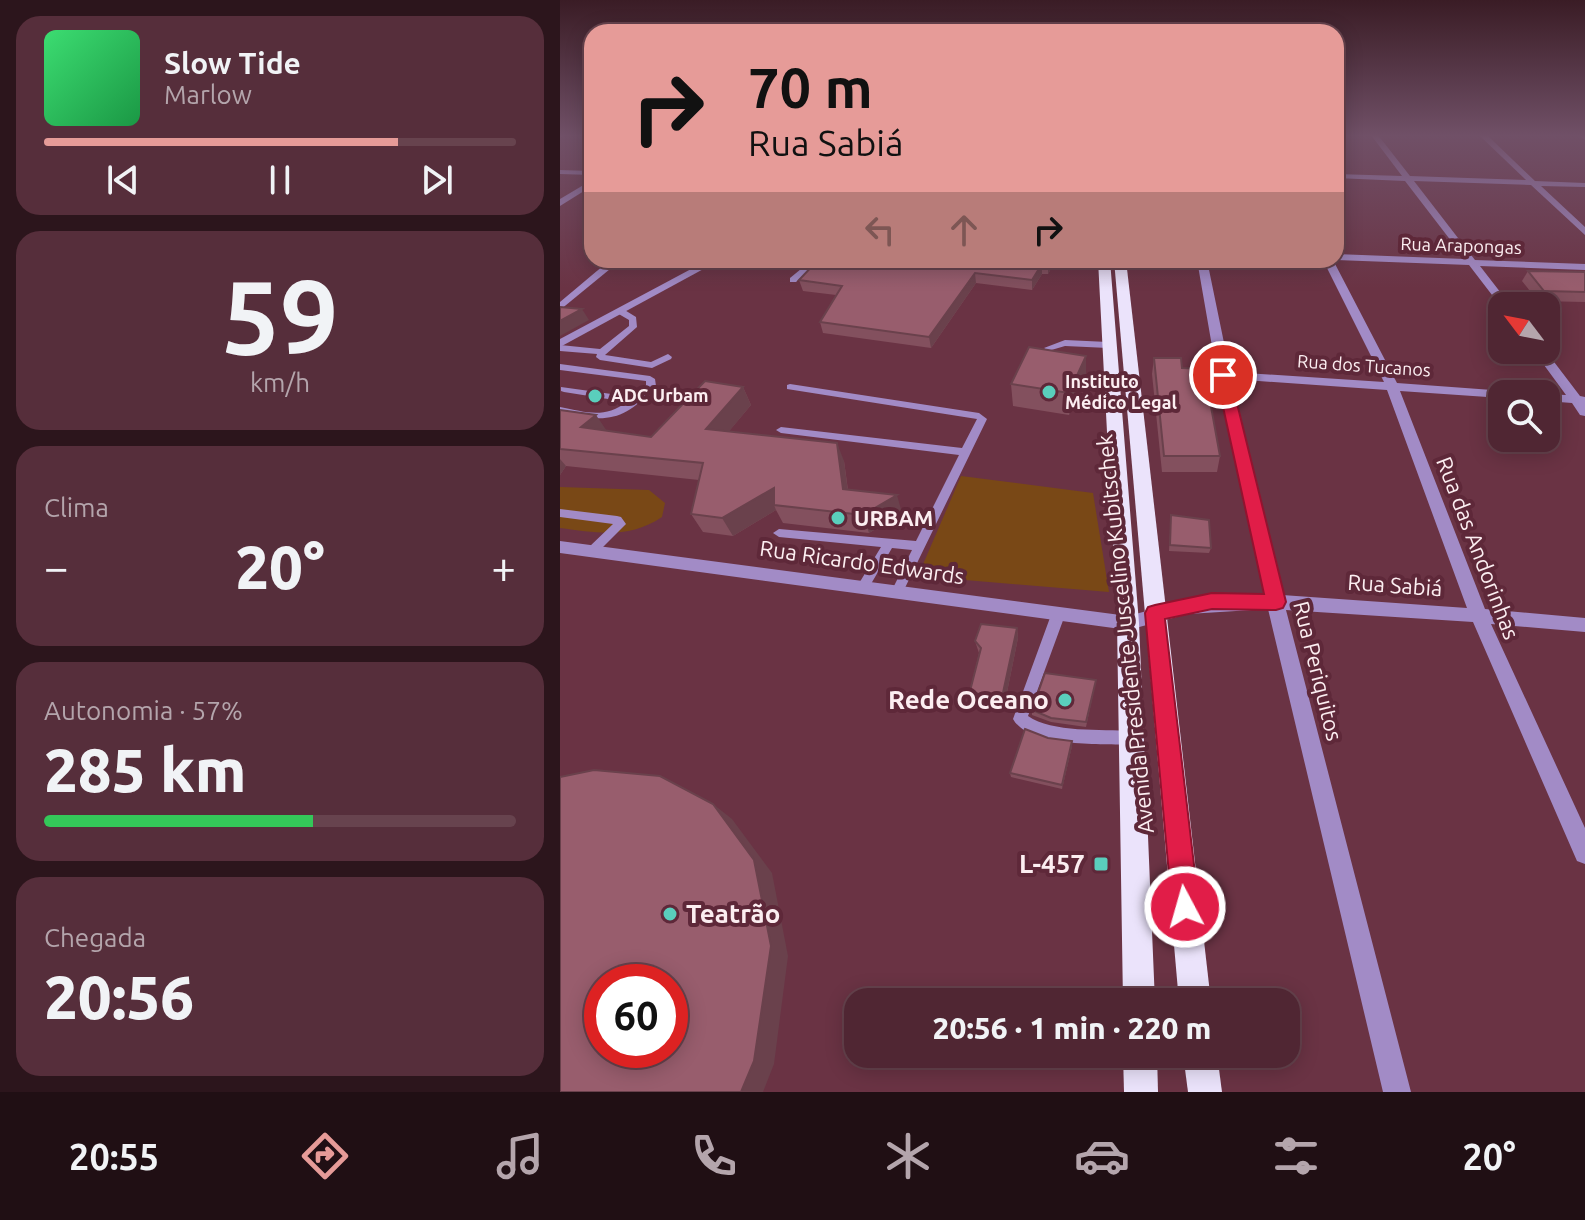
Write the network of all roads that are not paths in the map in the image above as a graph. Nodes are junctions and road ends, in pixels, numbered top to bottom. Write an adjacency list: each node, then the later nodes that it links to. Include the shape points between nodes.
1 (1415, 186): 7 (street)
2 (1535, 186): 5 (street)
3 (584, 187): 4 (street)
4 (560, 203)
5 (1585, 232)
6 (1344, 257): 7 (street, Rua Arapongas)
7 (1474, 262): 8 (street, Rua Arapongas); 17 (street)
8 (1585, 267)
9 (606, 268): 18 (street)
10 (700, 268): 19 (street)
11 (807, 268): 16 (lane)
12 (1104, 268): 21 (main road, Avenida Presidente Juscelino Kubitschek)
13 (1121, 268): 51 (main road, Avenida Presidente Juscelino Kubitschek)
14 (1203, 268): 30 (street, Rua Periquitos)
15 (1332, 268): 31 (street, Rua das Andorinhas)
16 (793, 280)
17 (1496, 292)
18 (560, 307)
19 (620, 311): 22 (street); 24 (lane, via 633,319 633,327)
20 (1065, 343): 21 (lane); 23 (lane); 25 (lane)
21 (1108, 345): 54 (main road, Avenida Presidente Juscelino Kubitschek)
22 (560, 346): 24 (lane)
23 (1048, 348)
24 (602, 352): 26 (lane, via 604,359 652,365)
25 (1062, 356)
26 (668, 357)
27 (1550, 364): 37 (street)
28 (560, 367): 29 (lane)
29 (573, 368): 33 (lane, via 571,382); 36 (lane, via 650,379 651,386)
30 (1223, 375): 31 (street, Rua dos Tucanos); 50 (street, Rua Periquitos)
31 (1392, 386): 34 (street, Rua dos Tucanos); 52 (street, Rua das Andorinhas)
32 (790, 387): 41 (lane, via 979,416)
33 (562, 391): 36 (lane)
34 (1488, 393)
35 (1560, 398): 37 (street)
36 (636, 400): 38 (lane, via 608,418)
37 (1580, 400): 39 (street)
38 (560, 410)
39 (1585, 412)
40 (781, 430): 41 (lane)
41 (965, 452): 45 (lane)
42 (560, 513): 47 (lane, via 617,520 620,524)
43 (779, 533): 44 (lane)
44 (889, 543): 45 (lane); 48 (lane)
45 (919, 546): 49 (lane)
46 (560, 547): 47 (street, Rua Ricardo Edwards)
47 (592, 551): 48 (street, Rua Ricardo Edwards)
48 (864, 585): 49 (street, Rua Ricardo Edwards)
49 (898, 590): 53 (street, Rua Ricardo Edwards)
50 (1276, 602): 51 (street, Rua Sabiá, via 1212,601); 52 (street, Rua Sabiá); 64 (street, Rua Periquitos)
51 (1155, 613): 54 (street, Rua Ricardo Edwards); 59 (main road, Avenida Presidente Juscelino Kubitschek)
52 (1478, 614): 55 (street, Rua Sabiá); 57 (street, Rua das Andorinhas)
53 (1058, 615): 54 (street, Rua Ricardo Edwards); 56 (lane, via 1020,719 1050,731)
54 (1128, 623): 56 (main road, Avenida Presidente Juscelino Kubitschek)
55 (1585, 625)
56 (1131, 738): 58 (main road, Avenida Presidente Juscelino Kubitschek)
57 (1585, 853)
58 (1139, 988)
59 (1194, 988)
60 (1140, 1068): 62 (main road)
61 (1202, 1068): 63 (main road)
62 (1141, 1092)
63 (1205, 1092)
64 (1397, 1092)

